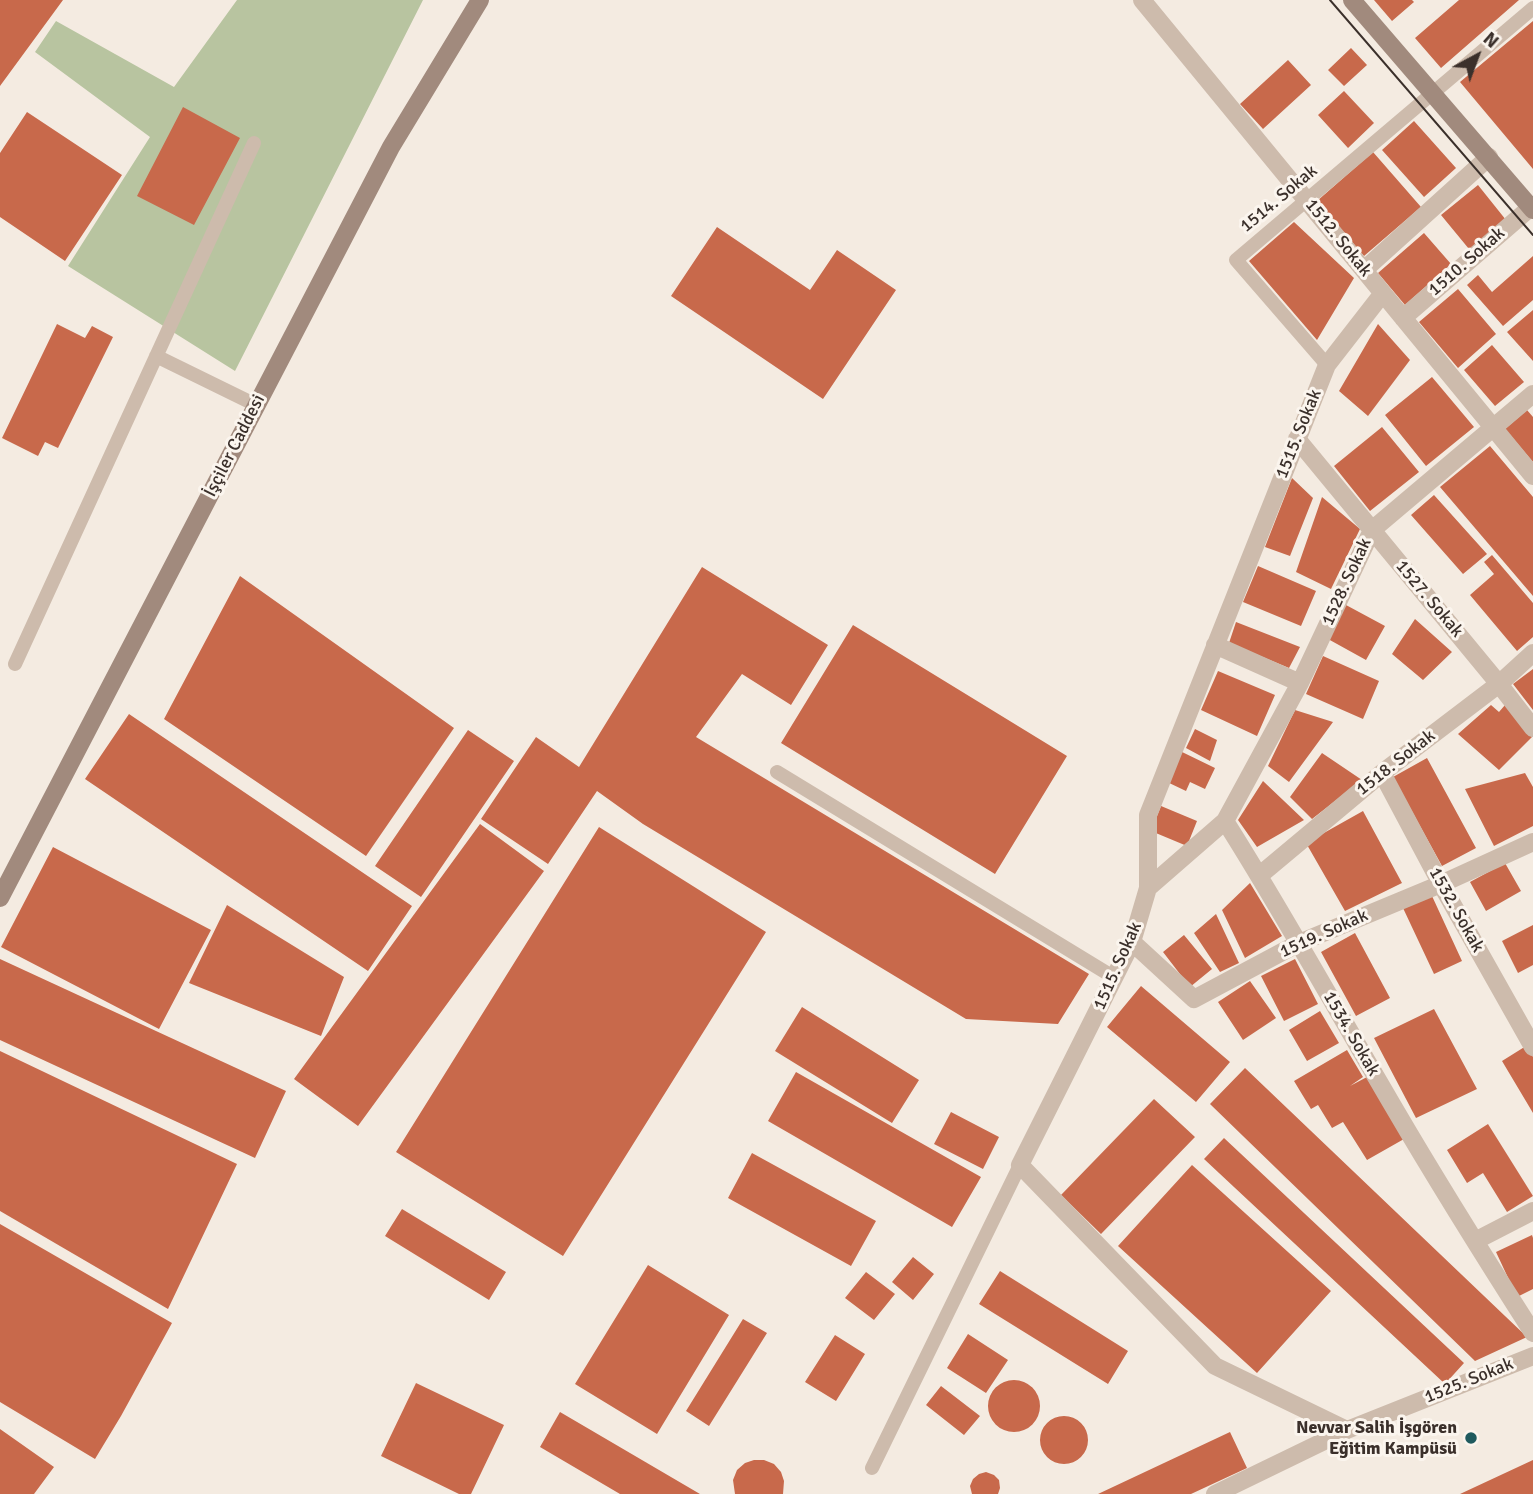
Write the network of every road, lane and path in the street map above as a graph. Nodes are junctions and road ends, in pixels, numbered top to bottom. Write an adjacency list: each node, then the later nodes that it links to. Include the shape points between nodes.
1 (480, 0): 16 (street, İşçiler Caddesi, via 391,147)
2 (1142, 0): 8 (street, 1512. Sokak)
3 (1352, 0): 5 (street)
4 (1533, 8): 5 (lane, 1514. Sokak)
5 (1427, 99): 7 (street); 8 (lane, 1514. Sokak)
6 (254, 143): 13 (lane)
7 (1489, 157): 9 (street); 10 (street)
8 (1307, 201): 10 (street, 1512. Sokak); 14 (lane, 1514. Sokak, via 1236,260)
9 (1532, 208): 12 (street, 1510. Sokak)
10 (1364, 270): 11 (street, 1512. Sokak)
11 (1383, 293): 12 (street, 1512. Sokak); 14 (street, 1515. Sokak)
12 (1403, 318): 17 (street, 1512. Sokak)
13 (156, 356): 16 (lane); 23 (lane)
14 (1327, 365): 18 (street, 1515. Sokak)
15 (1533, 394): 17 (street, 1528. Sokak)
16 (256, 405): 34 (street, İşçiler Caddesi)
17 (1493, 427): 19 (street, 1512. Sokak); 20 (street, 1528. Sokak)
18 (1297, 439): 20 (street, 1527. Sokak); 21 (street, 1515. Sokak)
19 (1533, 476)
20 (1372, 530): 24 (street, 1528. Sokak); 25 (street, 1527. Sokak)
21 (1215, 645): 24 (street); 33 (street, 1515. Sokak, via 1147,815)
22 (1533, 653): 25 (street, 1518. Sokak)
23 (15, 664)
24 (1300, 683): 29 (street, 1528. Sokak)
25 (1499, 684): 26 (street, 1527. Sokak); 28 (street, 1518. Sokak)
26 (1533, 728)
27 (778, 772): 37 (lane)
28 (1382, 773): 31 (street, 1518. Sokak); 32 (street, 1532. Sokak)
29 (1225, 821): 31 (street, 1534. Sokak); 33 (street)
30 (1533, 842): 32 (street, 1519. Sokak)
31 (1259, 875): 36 (street, 1534. Sokak)
32 (1441, 884): 36 (street, 1519. Sokak); 38 (street, 1532. Sokak)
33 (1149, 888): 35 (street, 1515. Sokak)
34 (0, 898)
35 (1132, 943): 36 (street, 1519. Sokak, via 1194,999); 37 (street, 1515. Sokak)
36 (1298, 943): 41 (street, 1534. Sokak)
37 (1115, 978): 39 (street, 1515. Sokak)
38 (1533, 1047)
39 (1020, 1165): 44 (street, via 1215,1366); 45 (lane)
40 (1533, 1211): 41 (street)
41 (1475, 1241): 42 (street, 1534. Sokak)
42 (1533, 1333)
43 (1533, 1356): 44 (street, 1525. Sokak)
44 (1347, 1430): 46 (street, 1525. Sokak)
45 (872, 1468)
46 (1215, 1494)

